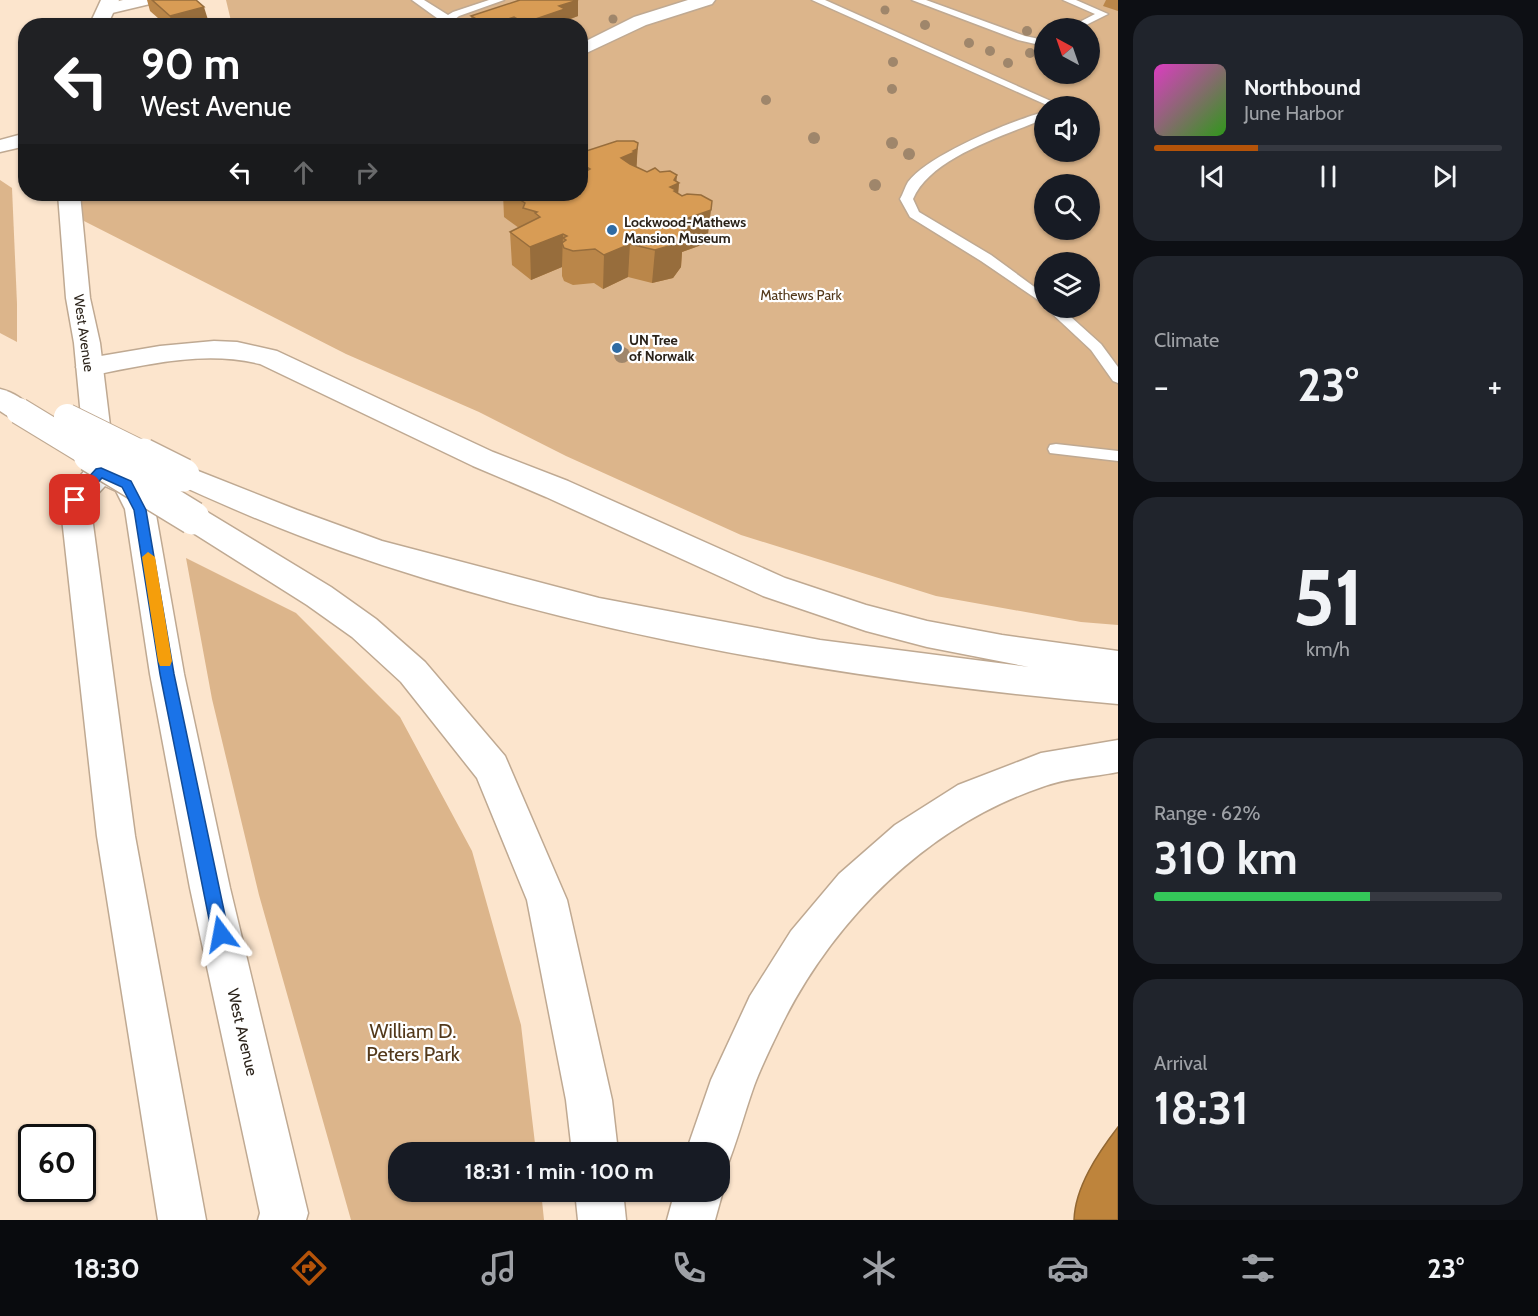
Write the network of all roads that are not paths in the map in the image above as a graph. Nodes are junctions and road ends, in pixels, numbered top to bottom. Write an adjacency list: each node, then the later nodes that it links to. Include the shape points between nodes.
1 (144, 0): 8 (main road)
2 (417, 0): 10 (lane)
3 (499, 0): 11 (lane)
4 (706, 0): 14 (main road, via 623,28)
5 (817, 0): 15 (lane)
6 (917, 0): 13 (lane)
7 (1068, 0): 12 (lane, via 1103,14)
8 (109, 4): 9 (main road)
9 (102, 18)
10 (444, 18)
11 (454, 18)
12 (1094, 18)
13 (1034, 41)
14 (588, 47)
15 (1034, 96)
16 (1034, 119): 20 (lane, via 937,162 916,179 905,200 914,214)
17 (18, 141): 18 (main road)
18 (0, 146)
19 (70, 201): 22 (main road, West Avenue)
20 (1034, 293)
21 (1064, 318): 23 (lane, via 1096,347)
22 (89, 367): 27 (main road, West Avenue); 28 (main road, via 206,349 268,357 483,459 774,587 927,634)
23 (1118, 378)
24 (9, 395): 29 (main road, bridge, via 257,507 350,542 472,579 592,610 837,658); 31 (main road, bridge, via 364,627 413,672 492,768 547,900 589,1100)
25 (1056, 449): 26 (lane)
26 (1118, 456)
27 (101, 472): 35 (main road, via 75,500 77,522 116,836); 36 (main road, West Avenue, via 127,484 140,510 176,719 284,1213)
28 (1118, 665)
29 (1118, 689)
30 (1118, 756): 32 (main road, via 1083,759 1003,784 963,802 885,855 822,923 782,980 748,1041)
31 (594, 1142)
32 (713, 1142)
33 (600, 1202): 37 (main road)
34 (696, 1202): 38 (main road)
35 (182, 1220)
36 (282, 1220)
37 (602, 1220)
38 (691, 1220)

